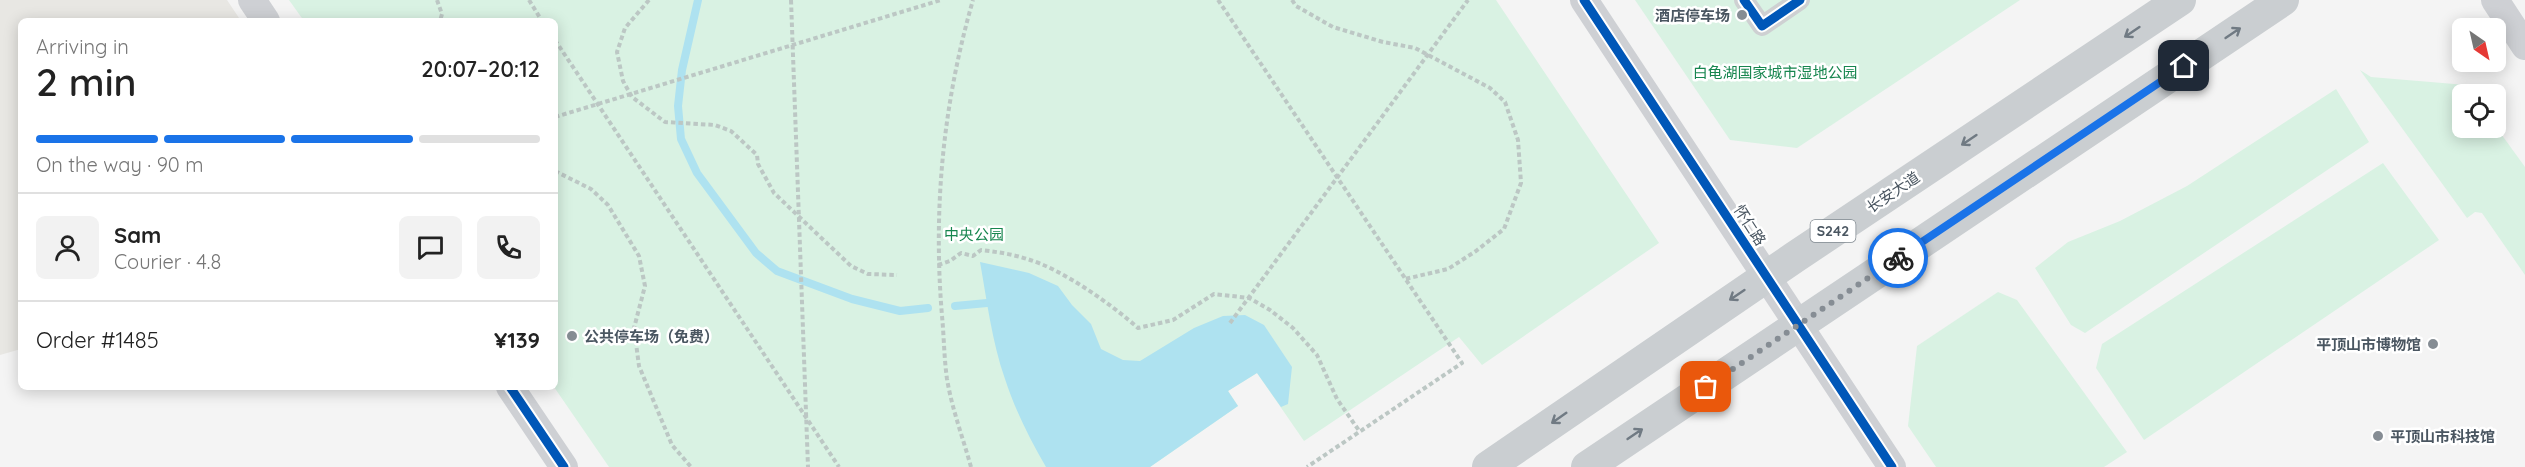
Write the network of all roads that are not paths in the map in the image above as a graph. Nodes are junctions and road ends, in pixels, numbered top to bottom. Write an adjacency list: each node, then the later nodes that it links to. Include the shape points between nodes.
1 (252, 0): 8 (street)
2 (1584, 0): 10 (street, 怀仁路)
3 (1744, 0): 4 (street, via 1762,26)
4 (1800, 0)
5 (2180, 0): 10 (main road, 长安大道 / S242, one-way to 10)
6 (2283, 0): 11 (main road, one-way to 6)
7 (2495, 0): 9 (street)
8 (264, 18)
9 (2525, 46)
10 (1766, 276): 11 (street, 怀仁路); 14 (main road, 长安大道 / S242, one-way to 14)
11 (1797, 325): 15 (main road, one-way to 11); 16 (street, 怀仁路)
12 (512, 390): 13 (street)
13 (564, 467)
14 (1488, 467)
15 (1587, 467)
16 (1892, 467)

